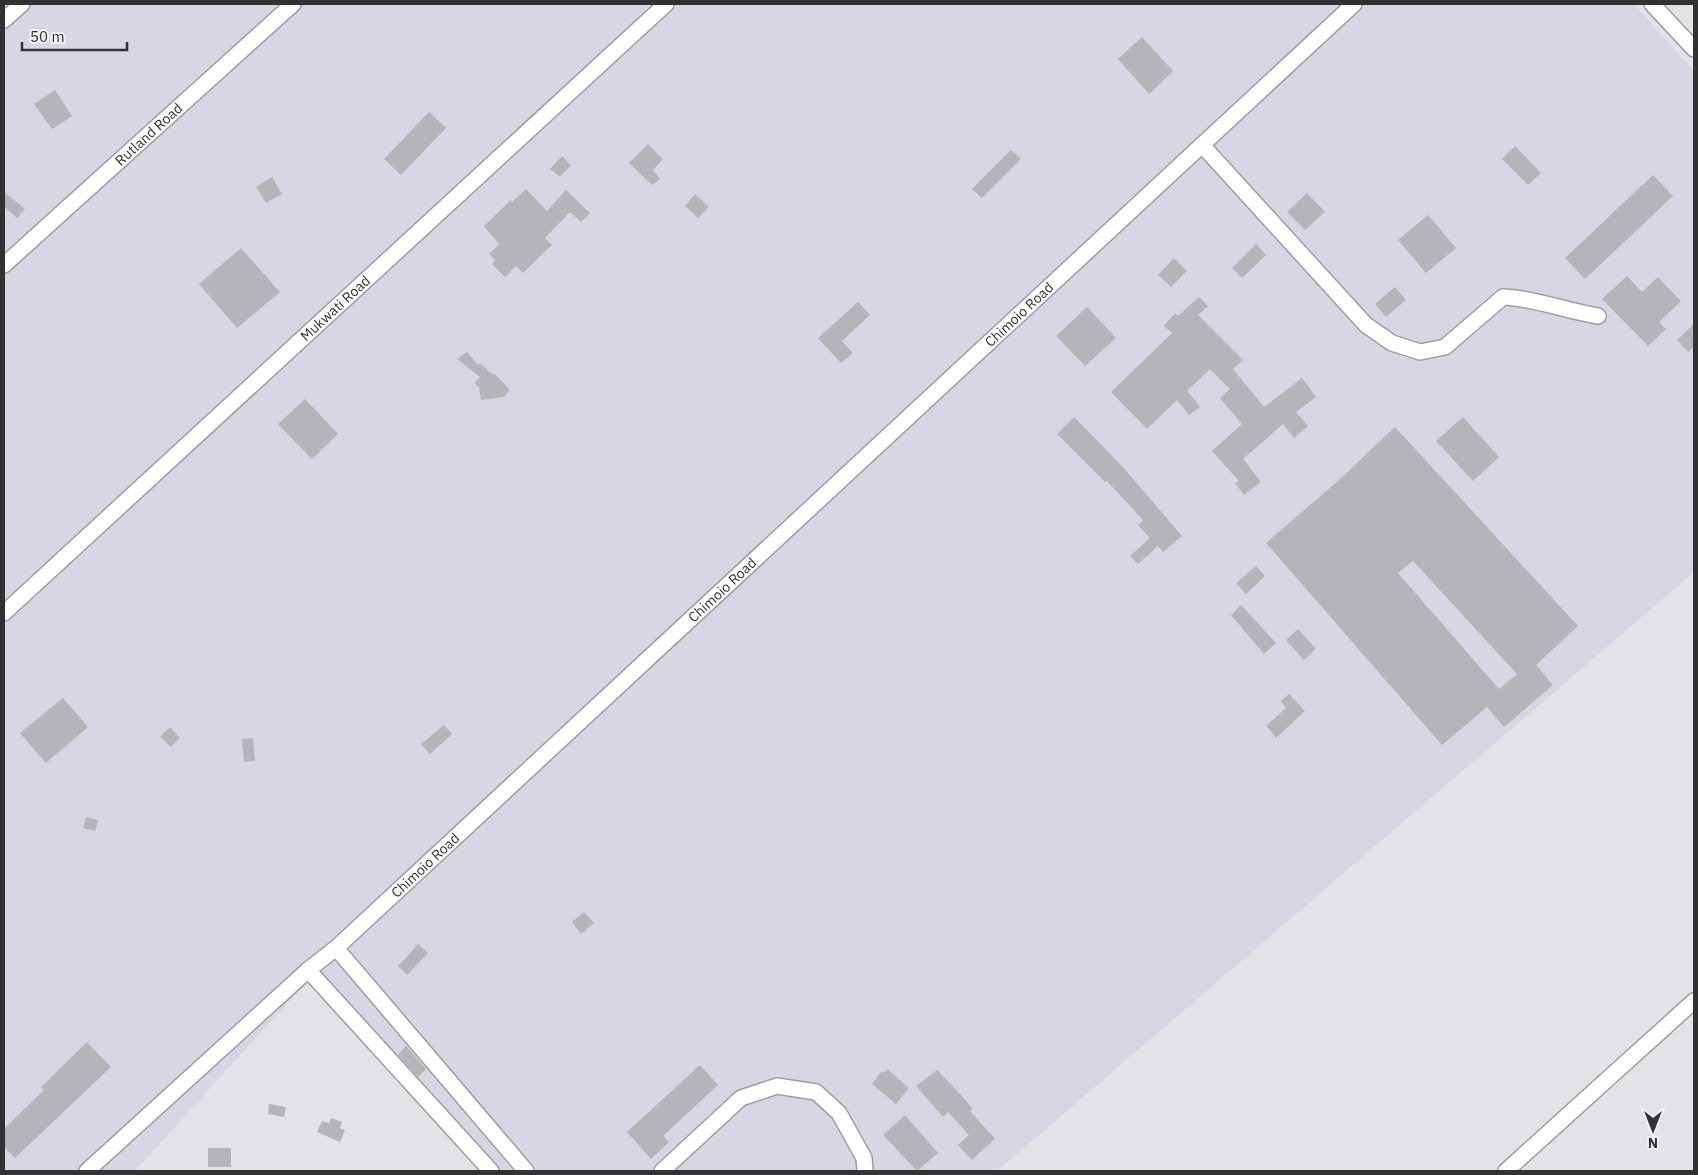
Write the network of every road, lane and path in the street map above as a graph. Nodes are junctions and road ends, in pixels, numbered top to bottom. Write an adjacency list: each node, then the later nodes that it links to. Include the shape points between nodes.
1 (22, 4): 6 (street)
2 (293, 4): 9 (street, Rutland Road)
3 (666, 4): 11 (street, Mukwati Road)
4 (1354, 4): 8 (street, Chimoio Road)
5 (1652, 4): 7 (street)
6 (4, 20)
7 (1694, 49)
8 (1202, 145): 10 (street, via 1366,325 1392,343 1420,352 1445,347 1503,297); 12 (street, Chimoio Road)
9 (4, 266)
10 (1598, 316)
11 (4, 613)
12 (336, 948): 13 (street, Chimoio Road); 17 (street)
13 (308, 970): 15 (street, Chimoio Road); 16 (street)
14 (1694, 1000): 20 (street)
15 (87, 1171)
16 (491, 1171)
17 (526, 1171)
18 (662, 1171): 19 (street, via 741,1098 777,1086 816,1092 840,1113 864,1158)
19 (865, 1171)
20 (1506, 1171)

